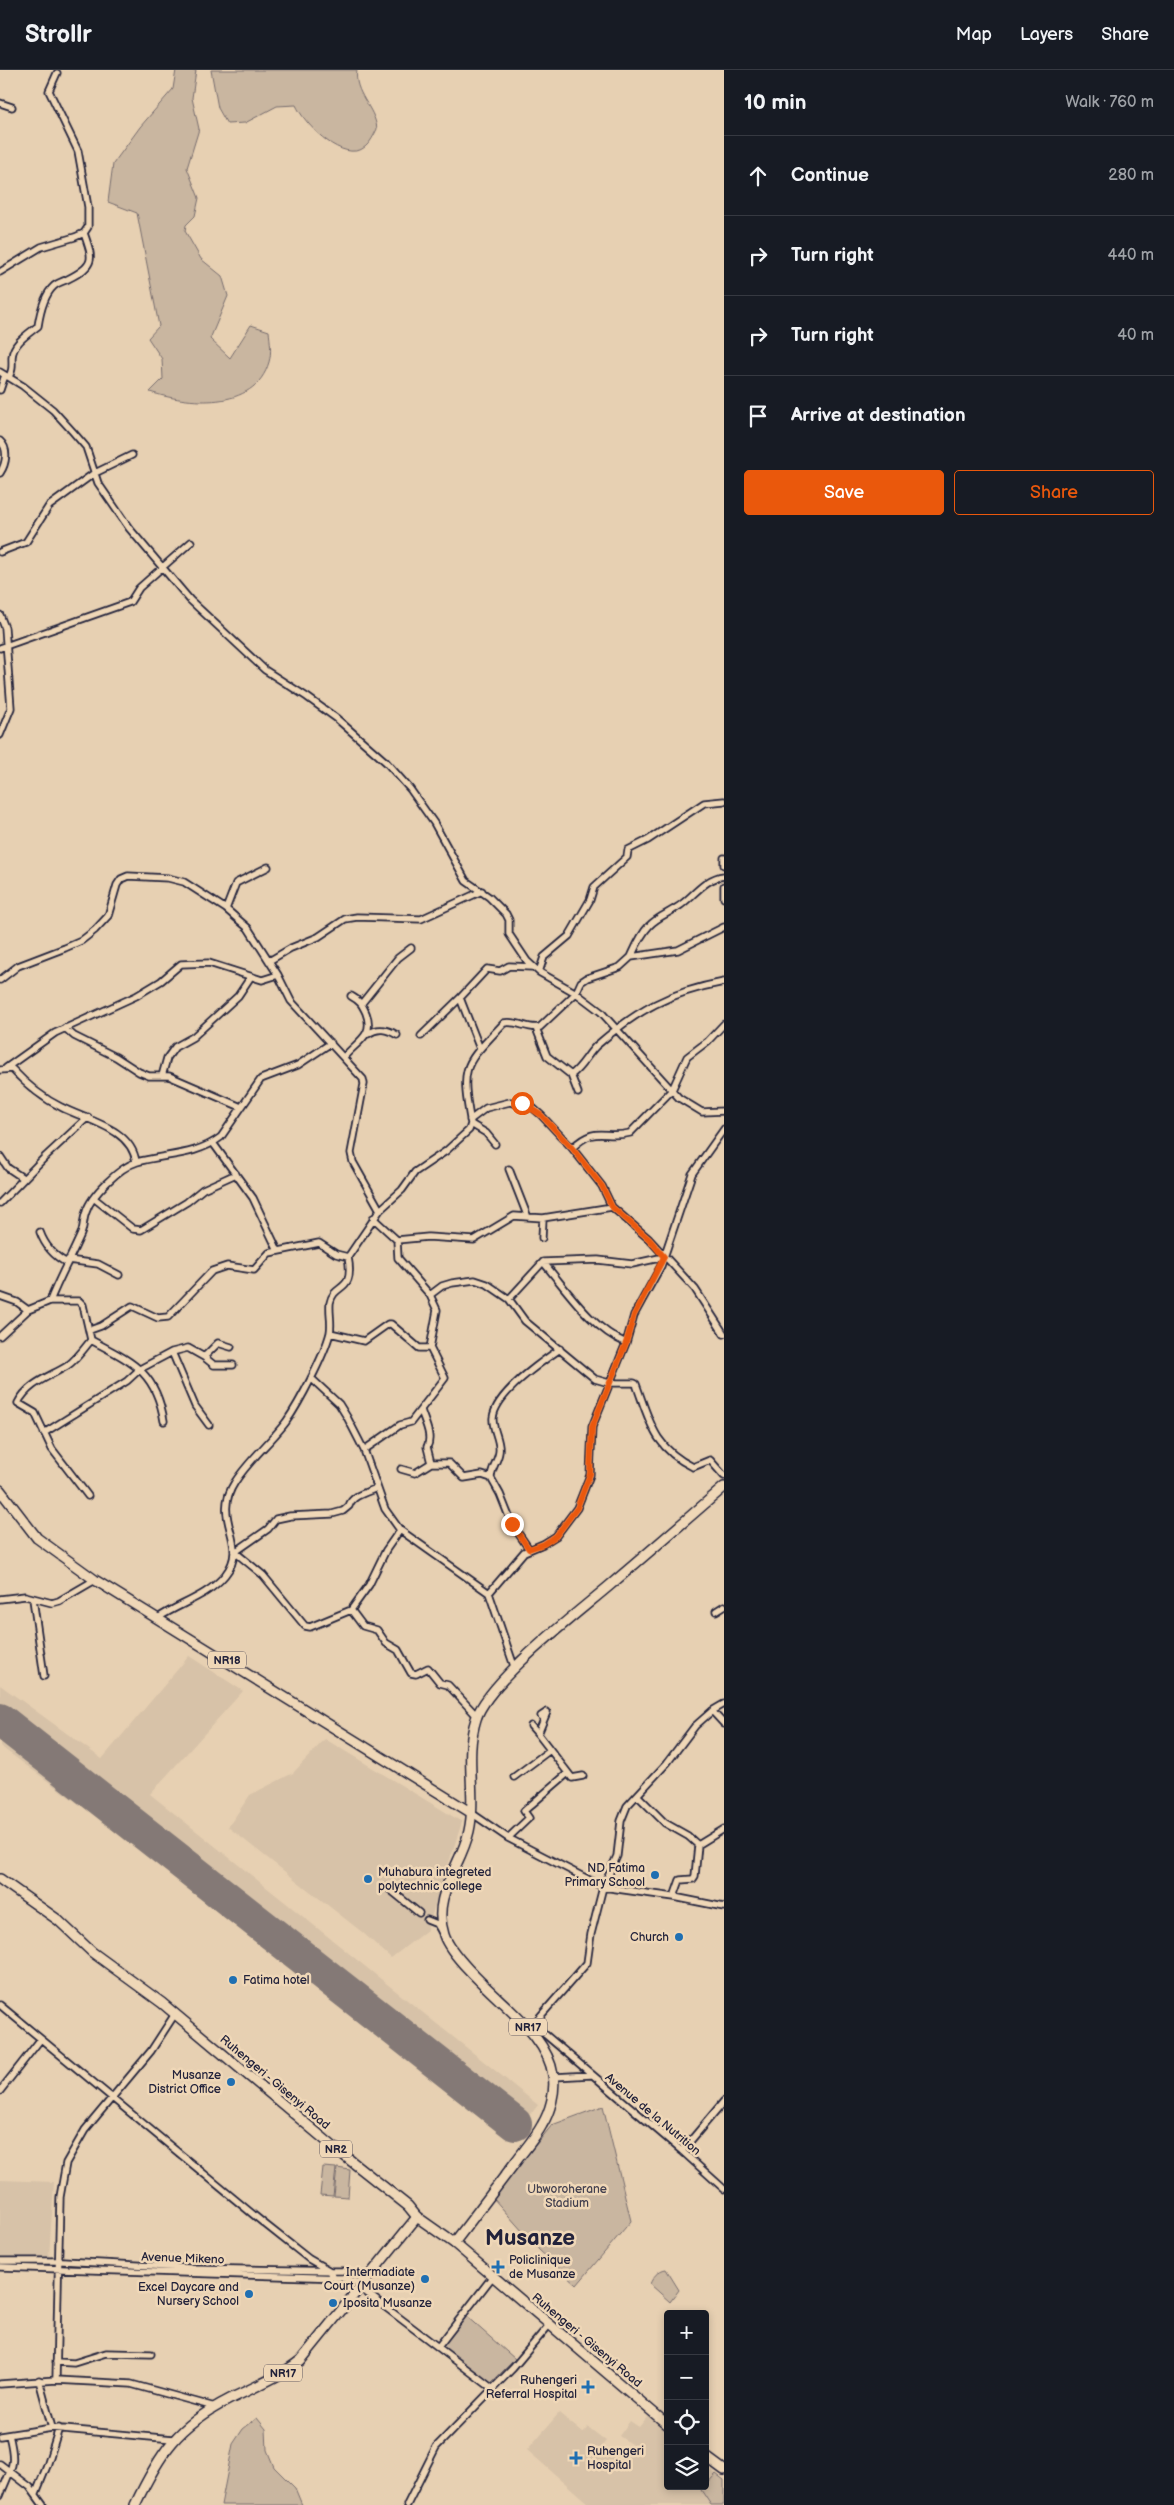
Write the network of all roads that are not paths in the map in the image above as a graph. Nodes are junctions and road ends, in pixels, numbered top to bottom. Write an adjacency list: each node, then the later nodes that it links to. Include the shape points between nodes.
1 (57, 74): 4 (street, via 49,91 78,151 88,207 88,227)
2 (0, 103): 3 (street)
3 (12, 107)
4 (84, 232): 5 (street, via 41,247); 6 (street, via 92,256 89,265 54,285 40,313 38,326 17,343 12,356 13,369)
5 (0, 272)
6 (5, 374): 7 (street); 11 (street, via 53,410 73,432 86,447)
7 (0, 390)
8 (0, 441): 10 (street, via 5,449)
9 (132, 455): 11 (street)
10 (0, 474)
11 (93, 474): 13 (street, via 49,506 26,542); 14 (street, via 129,528)
12 (192, 542): 14 (street)
13 (0, 552)
14 (162, 566): 16 (street, via 139,588 130,602); 24 (street, via 190,600 265,670 336,718 386,762 434,823 466,881)
15 (0, 615): 16 (street, via 4,628)
16 (3, 648): 17 (street, via 11,708)
17 (0, 735)
18 (724, 801): 32 (street, via 704,803 628,850 627,857 594,887 590,900 568,936 544,957)
19 (724, 858): 20 (street)
20 (724, 866)
21 (268, 867): 26 (street, via 236,883)
22 (724, 876): 29 (street, via 706,883 682,904 654,921 641,936)
23 (724, 886): 25 (street)
24 (482, 891): 30 (street, via 421,919 345,919 318,937); 31 (street, via 506,914 509,934)
25 (724, 898)
26 (226, 909): 30 (street, via 248,928); 35 (street, via 184,882 158,876 128,876 117,885 108,916 96,930 81,941 18,966)
27 (724, 927): 29 (street, via 678,950)
28 (411, 948): 40 (street, via 398,958)
29 (631, 956): 37 (street, via 620,967 581,982)
30 (269, 961): 33 (street)
31 (534, 967): 32 (street); 39 (street, via 510,966 500,971 487,969)
32 (540, 972): 37 (street)
33 (278, 975): 34 (street, via 262,980); 48 (street, via 291,1001)
34 (250, 978): 43 (street, via 209,963 181,964 136,996); 53 (street, via 238,996 193,1037 175,1047)
35 (0, 980)
36 (724, 982): 42 (street, via 696,988 649,1006)
37 (576, 993): 42 (street); 44 (street)
38 (351, 996): 40 (street)
39 (460, 998): 47 (street); 49 (street)
40 (362, 1003): 45 (street, via 370,1024)
41 (724, 1024): 54 (street, via 687,1056)
42 (617, 1027): 52 (street, via 592,1049); 54 (street)
43 (65, 1028): 51 (street); 53 (street, via 139,1072)
44 (536, 1028): 49 (street, via 504,1023); 52 (street, via 547,1056)
45 (368, 1034): 46 (street, via 378,1029); 50 (street)
46 (397, 1035)
47 (421, 1036)
48 (331, 1043): 50 (street); 56 (street, via 298,1065 265,1076)
49 (480, 1049): 59 (street, via 466,1072)
50 (344, 1057): 72 (street, via 364,1084 352,1146 353,1162)
51 (3, 1069): 58 (street, via 12,1069 29,1087 61,1108)
52 (571, 1075): 55 (street)
53 (162, 1076): 56 (street, via 170,1076)
54 (672, 1090): 57 (street, via 702,1112); 63 (street, via 630,1133 591,1134)
55 (578, 1093)
56 (241, 1108): 61 (street)
57 (724, 1111)
58 (88, 1118): 65 (street, via 130,1144); 68 (street)
59 (470, 1122): 62 (street); 63 (street, via 486,1108 522,1103 541,1115); 72 (street, via 469,1130 415,1172 402,1190)
60 (723, 1132): 80 (street, via 692,1174)
61 (213, 1143): 65 (street, via 188,1153); 67 (street)
62 (495, 1144)
63 (572, 1148): 71 (street, via 602,1186)
64 (0, 1156): 68 (street, via 8,1168)
65 (136, 1162): 69 (street, via 110,1179)
66 (509, 1169): 73 (street)
67 (236, 1174): 69 (street, via 203,1189 141,1230 133,1229); 79 (street, via 253,1198)
68 (23, 1178): 70 (street)
69 (95, 1199): 82 (street, via 86,1210 82,1232)
70 (0, 1203)
71 (612, 1207): 75 (street); 80 (street, via 649,1239)
72 (380, 1210): 74 (street)
73 (527, 1215): 75 (street); 78 (street, via 514,1216 474,1240 428,1237)
74 (373, 1218): 78 (street); 81 (street)
75 (543, 1218): 77 (street)
76 (40, 1232): 82 (street, via 44,1243 57,1257)
77 (542, 1238)
78 (397, 1240): 85 (street, via 398,1258)
79 (278, 1251): 81 (street, via 319,1243); 90 (street, via 269,1253 254,1270 227,1266 212,1271 168,1317 158,1318 132,1306)
80 (664, 1257): 83 (street, via 632,1264 598,1260); 92 (street, via 695,1289); 95 (street, via 634,1315)
81 (348, 1258): 91 (street, via 351,1274 330,1303)
82 (68, 1262): 84 (street, via 98,1264); 88 (street)
83 (543, 1262): 87 (street); 95 (street, via 605,1332)
84 (119, 1276)
85 (430, 1295): 87 (street, via 442,1286 475,1280); 97 (street, via 437,1315)
86 (0, 1296): 89 (street)
87 (509, 1299): 98 (street, via 525,1321)
88 (50, 1301): 89 (street); 90 (street, via 78,1301 83,1305)
89 (28, 1310): 93 (street)
90 (90, 1330): 94 (street)
91 (330, 1333): 97 (street, via 364,1341 392,1324 419,1348); 103 (street)
92 (724, 1334)
93 (0, 1336)
94 (91, 1340): 102 (street); 108 (street, via 69,1365 37,1383 23,1394 18,1403 35,1413)
95 (626, 1343): 104 (street)
96 (232, 1347): 100 (street, via 218,1343)
97 (430, 1348): 105 (street, via 445,1378)
98 (560, 1349): 104 (street, via 595,1379); 113 (street, via 526,1373 495,1410 493,1423 500,1451)
99 (172, 1352): 100 (street, via 188,1348); 102 (street); 107 (street, via 195,1406)
100 (204, 1357): 101 (street, via 214,1365)
101 (233, 1365)
102 (140, 1369): 106 (street, via 160,1400); 108 (street, via 127,1381)
103 (311, 1378): 109 (street, via 339,1404); 120 (street, via 287,1421 234,1483 225,1501)
104 (609, 1383): 112 (street, via 636,1384 656,1437 676,1459 693,1467 710,1460); 119 (street, via 592,1427 590,1474 577,1508 556,1536)
105 (421, 1410): 109 (street, via 411,1422 400,1425); 110 (street, via 429,1435 427,1447)
106 (164, 1421)
107 (209, 1425)
108 (44, 1433): 116 (street, via 52,1449)
109 (364, 1450): 115 (street)
110 (431, 1463): 111 (street, via 415,1473); 113 (street, via 448,1463 464,1478 482,1475)
111 (401, 1469)
112 (724, 1476)
113 (491, 1478): 119 (street, via 512,1524)
114 (724, 1487): 129 (main road, NR17)
115 (378, 1488): 118 (street, via 385,1509); 120 (street, via 359,1495 337,1513 276,1519 268,1529)
116 (88, 1496)
117 (2, 1497): 121 (main road, NR18, via 41,1542)
118 (400, 1530): 122 (street); 126 (street)
119 (529, 1549): 122 (street)
120 (236, 1552): 126 (street, via 263,1575 305,1626 310,1627); 128 (street, via 225,1574 210,1589)
121 (95, 1580): 124 (street, via 59,1601 52,1603); 128 (main road, NR18)
122 (489, 1593): 129 (street)
123 (0, 1599): 124 (street, via 25,1596)
124 (33, 1599): 130 (street)
125 (724, 1606): 127 (street)
126 (351, 1610): 133 (street, via 363,1626 377,1630 386,1643 398,1650 411,1673 428,1668)
127 (716, 1611)
128 (158, 1618): 143 (main road, NR18)
129 (515, 1669): 133 (main road, NR17, via 491,1691)
130 (44, 1676)
131 (724, 1704): 132 (street)
132 (712, 1711): 135 (street); 142 (street, via 695,1726)
133 (477, 1716): 143 (main road, NR17, via 471,1735 469,1760)
134 (541, 1716): 137 (street, via 547,1712)
135 (724, 1724)
136 (531, 1726): 137 (street)
137 (538, 1734): 138 (street)
138 (550, 1750): 139 (street); 141 (street)
139 (568, 1773): 140 (street, via 572,1778); 145 (street, via 524,1812 529,1818)
140 (583, 1776)
141 (514, 1777)
142 (638, 1796): 146 (street, via 664,1823); 149 (street, via 626,1806 620,1821 617,1856)
143 (470, 1812): 145 (street); 154 (main road, NR17, via 468,1833 444,1894 440,1916)
144 (724, 1829): 146 (street)
145 (508, 1838): 149 (street)
146 (698, 1845): 150 (street, via 695,1876 680,1880)
147 (0, 1879): 156 (main road, Ruhengeri - Gisenyi Road / NR2, via 58,1920 92,1952)
148 (387, 1887): 152 (street)
149 (603, 1887): 150 (street); 157 (street, via 587,1963)
150 (674, 1896): 151 (street)
151 (724, 1906)
152 (419, 1914)
153 (427, 1920): 154 (street, via 437,1924)
154 (444, 1934): 157 (main road, NR17, via 454,1952 483,1984)
155 (0, 2005): 158 (street)
156 (175, 2014): 162 (street); 166 (main road, Ruhengeri - Gisenyi Road / NR2, via 408,2206)
157 (532, 2027): 159 (street, Avenue de la Nutrition); 160 (main road, NR17)
158 (40, 2040): 161 (street); 162 (street)
159 (591, 2075): 160 (street, Avenue de la Nutrition); 164 (street, Avenue de la Nutrition)
160 (554, 2077): 167 (main road, NR17, via 551,2102 542,2126)
161 (0, 2091)
162 (112, 2098): 169 (street, via 85,2130 66,2164 60,2196); 171 (street)
163 (724, 2101): 164 (street)
164 (682, 2151): 165 (street, Avenue de la Nutrition)
165 (724, 2190)
166 (417, 2217): 167 (main road, Ruhengeri - Gisenyi Road / NR2); 177 (main road, NR17)
167 (454, 2243): 174 (main road, Ruhengeri - Gisenyi Road / NR2)
168 (0, 2261): 169 (street, Avenue Mikeno)
169 (60, 2265): 170 (street, Avenue Mikeno); 172 (street, Avenue Mikeno); 175 (street, Avenue Mikeno); 181 (street)
170 (0, 2266)
171 (319, 2266): 172 (street); 173 (street)
172 (314, 2271): 173 (street, Avenue Mikeno); 175 (street)
173 (330, 2272): 176 (street); 177 (street, Avenue Mikeno, via 343,2271 358,2276)
174 (493, 2276): 178 (main road, Ruhengeri - Gisenyi Road / NR2); 179 (street)
175 (310, 2278): 176 (street, Avenue Mikeno)
176 (334, 2278): 177 (street, Avenue Mikeno)
177 (362, 2284): 179 (street); 186 (main road, NR17, via 301,2360)
178 (550, 2324): 185 (street); 187 (main road, Ruhengeri - Gisenyi Road / NR2)
179 (438, 2346): 185 (street)
180 (151, 2354): 181 (street, via 106,2352 74,2363)
181 (56, 2362): 183 (street)
182 (39, 2380): 183 (street); 184 (street); 188 (street)
183 (56, 2380): 186 (street, via 131,2384)
184 (0, 2384)
185 (493, 2389): 201 (street, via 436,2447)
186 (214, 2407): 192 (main road, NR17)
187 (664, 2422)
188 (52, 2428): 189 (street); 190 (street)
189 (59, 2428): 192 (street); 197 (street)
190 (9, 2435): 191 (street); 196 (street, via 14,2459)
191 (0, 2436)
192 (173, 2439): 200 (main road, NR17, via 149,2474)
193 (709, 2459): 195 (main road)
194 (0, 2464): 196 (street)
195 (724, 2470)
196 (12, 2472): 197 (street); 198 (street)
197 (36, 2493): 199 (street)
198 (0, 2496)
199 (44, 2505)
200 (135, 2505)
201 (407, 2505)

